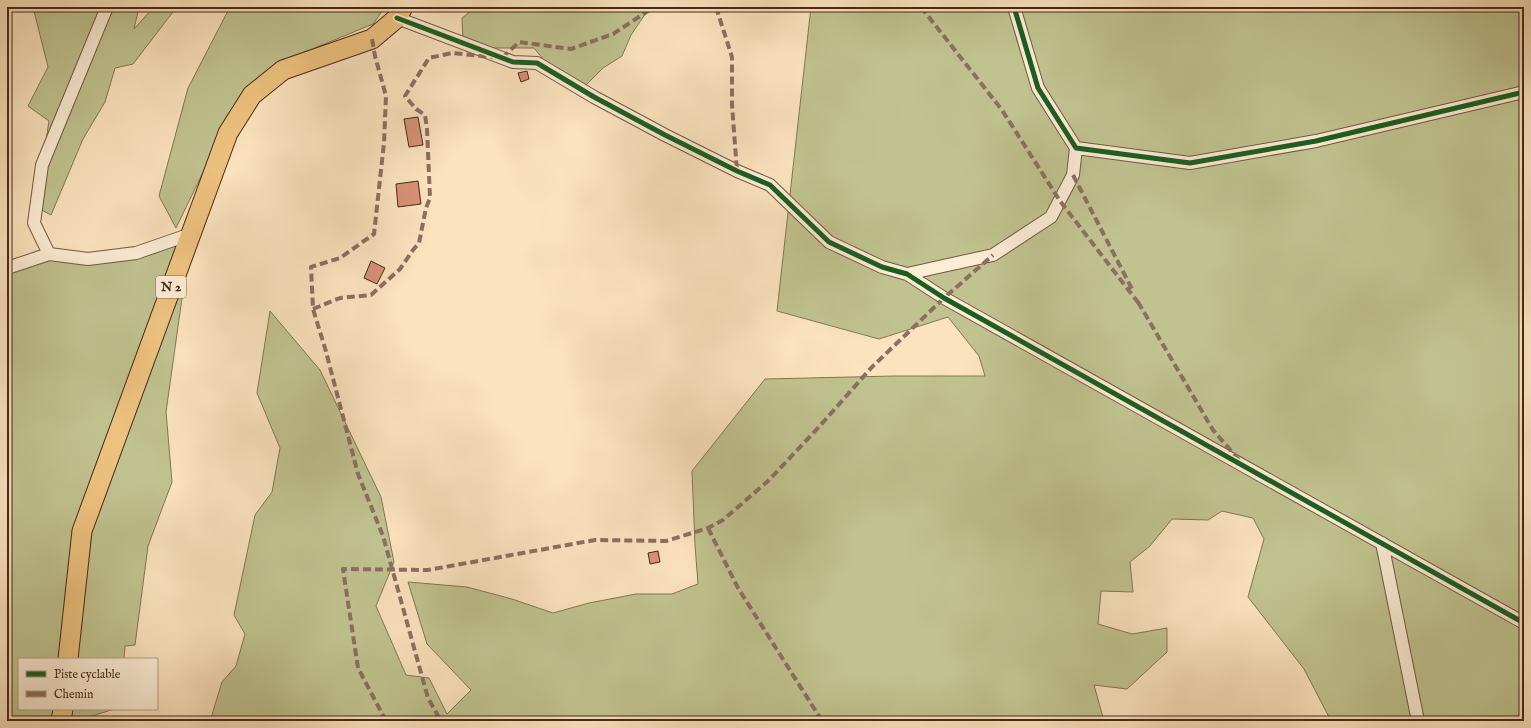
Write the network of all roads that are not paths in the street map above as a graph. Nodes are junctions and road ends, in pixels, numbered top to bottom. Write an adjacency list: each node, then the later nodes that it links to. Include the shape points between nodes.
1 (107, 7): 7 (street, via 42,165 34,223)
2 (1014, 7): 5 (street, via 1038,88)
3 (400, 12): 6 (main road, N 2, via 372,39 283,70 252,95 228,133); 9 (street, via 513,62 537,63 664,135 770,185 829,242 882,267)
4 (1524, 92): 5 (street, via 1316,142 1190,164)
5 (1076, 148): 9 (street, via 1073,175 1051,217 993,255)
6 (191, 234): 7 (street, via 136,253 88,259); 12 (main road, N 2, via 82,531)
7 (49, 254): 8 (street)
8 (7, 268)
9 (907, 274): 10 (street, via 944,298)
10 (1382, 543): 11 (street); 15 (street)
11 (1524, 623)
12 (68, 658)
13 (63, 710): 14 (main road)
14 (61, 721)
15 (1418, 721)

